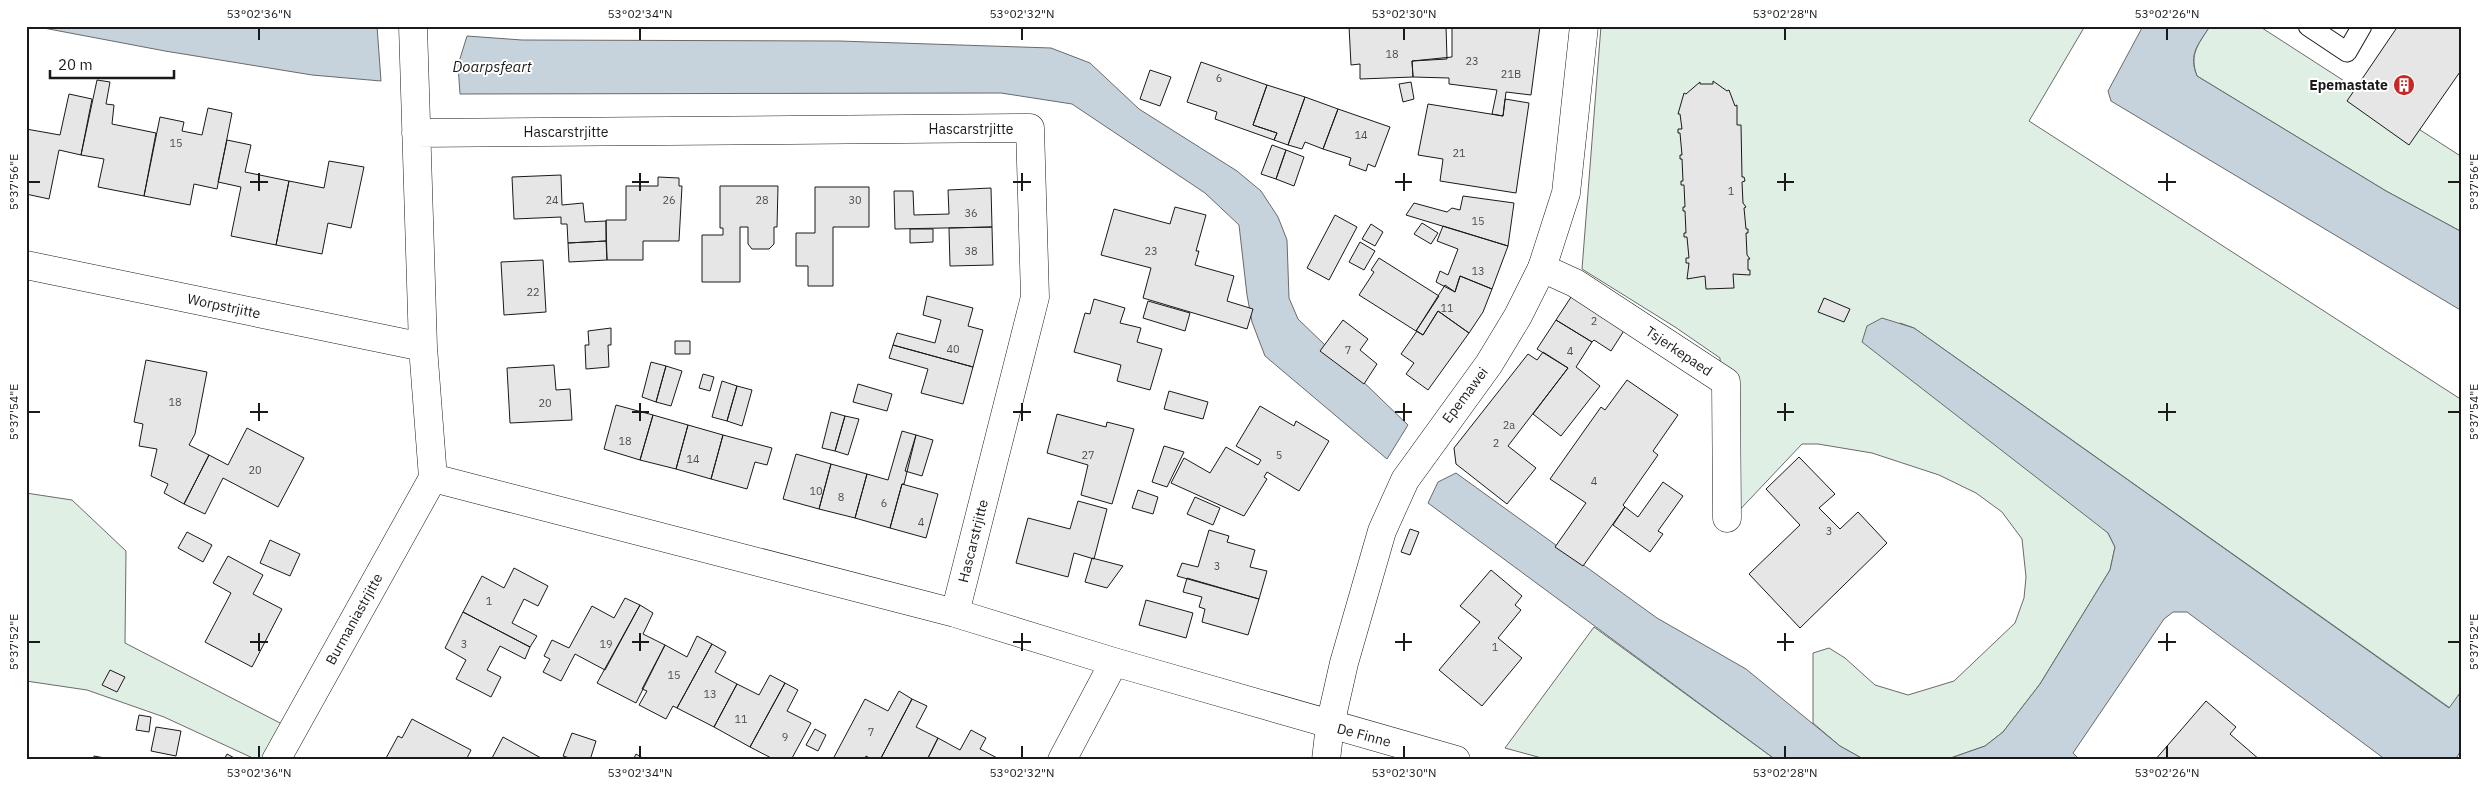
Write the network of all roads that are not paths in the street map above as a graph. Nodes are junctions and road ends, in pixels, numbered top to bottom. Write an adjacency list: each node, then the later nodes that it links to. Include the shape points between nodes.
1 (413, 26): 5 (street)
2 (1584, 26): 7 (street, Epemawei, via 1566,194)
3 (2308, 26): 4 (lane, via 2347,52)
4 (2362, 26)
5 (416, 133): 8 (street); 11 (street, Hascarstrjitte, via 1030,128 1035,296)
6 (26, 265): 8 (street, Worpstrjitte)
7 (1542, 268): 10 (street, Tsjerkepaed, via 1575,283 1726,382); 13 (street, Epemawei, via 1489,364 1405,480 1382,531 1367,577)
8 (423, 347): 9 (street)
9 (433, 478): 11 (street); 14 (street, Burmaniastrjitte)
10 (1727, 518)
11 (955, 613): 12 (street)
12 (1114, 662): 13 (street); 15 (street)
13 (1330, 725): 16 (street, Epemawei); 17 (street, De Finne)
14 (276, 760)
15 (1062, 760)
16 (1326, 760)
17 (1456, 760)

